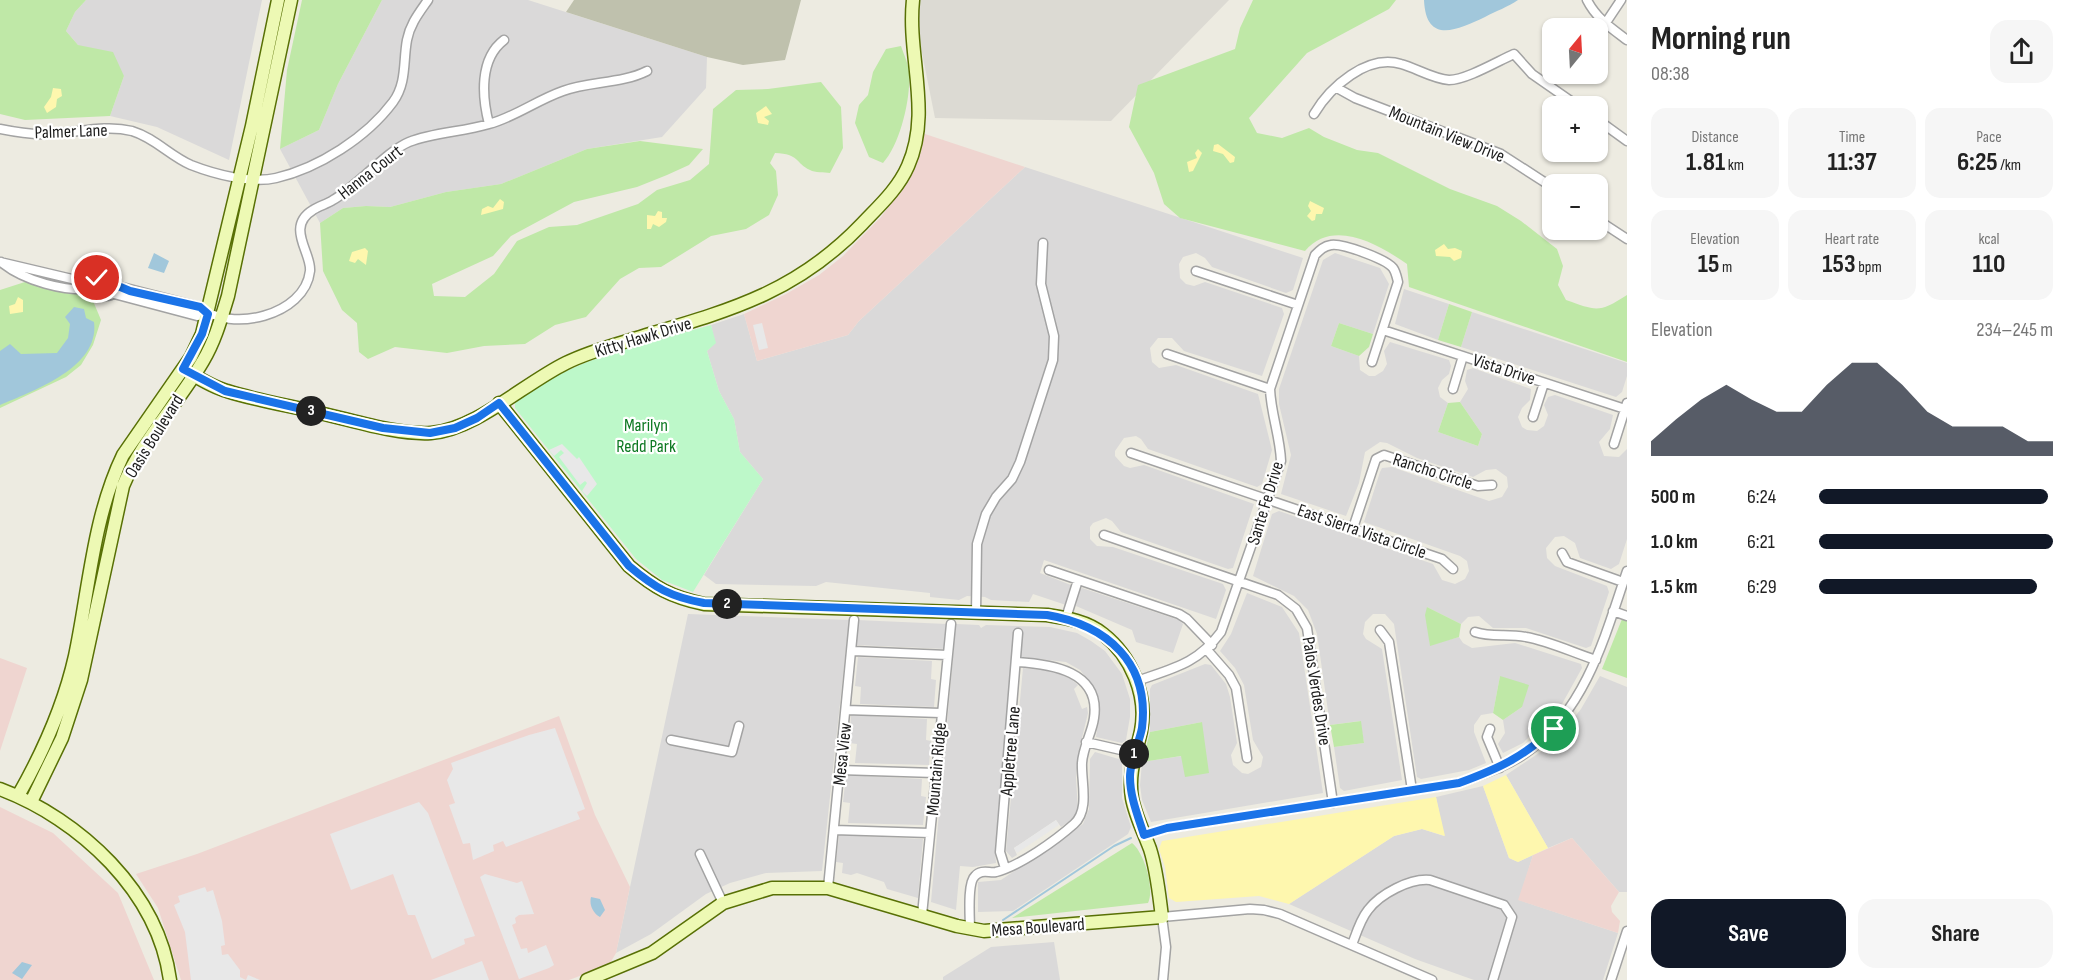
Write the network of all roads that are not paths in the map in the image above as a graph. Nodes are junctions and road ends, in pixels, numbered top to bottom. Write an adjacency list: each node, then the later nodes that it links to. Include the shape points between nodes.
1 (278, 0): 20 (street, Oasis Boulevard)
2 (291, 0): 21 (street, Oasis Boulevard)
3 (428, 0): 21 (street, Palmer Lane, via 413,20 401,86 393,101 339,152 275,178)
4 (913, 0): 41 (street, Kitty Hawk Drive, via 911,17 920,106 918,133 908,166 895,189 840,247 815,267 761,297 568,362)
5 (1587, 0): 7 (street)
6 (1621, 0): 8 (street)
7 (1599, 18)
8 (1608, 20)
9 (1608, 26): 11 (street)
10 (504, 40): 16 (street, via 494,47 484,82 483,99)
11 (1627, 40)
12 (647, 71): 16 (street, Hanna Court, via 563,91)
13 (1337, 88): 14 (street, via 1358,69 1382,61 1449,80 1514,54 1532,74); 15 (street); 22 (street, Mountain View Drive, via 1501,154)
14 (1564, 96)
15 (1314, 114)
16 (489, 124): 32 (street, Hanna Court, via 408,143 333,201 310,211 300,237 310,270 307,285 295,301 273,314 236,320)
17 (1608, 127): 19 (street)
18 (0, 129): 20 (street, Palmer Lane, via 45,135 98,129 130,131 148,137 188,164)
19 (1627, 141)
20 (239, 176): 21 (street, Palmer Lane); 31 (street, Oasis Boulevard)
21 (253, 178): 32 (street, Oasis Boulevard)
22 (1542, 181)
23 (1608, 227): 24 (street)
24 (1627, 239)
25 (1043, 243): 58 (street, via 1041,284 1054,336 1053,360 1020,462 986,514 977,544)
26 (1, 262): 28 (street)
27 (1196, 271): 30 (street)
28 (96, 284): 29 (street, via 103,296); 29 (street, via 100,275 108,274 115,277)
29 (116, 290): 31 (street, Hanna Court, via 200,307)
30 (1298, 305): 33 (street, Sante Fe Drive, via 1315,255 1333,244 1385,260 1395,270 1398,282); 39 (street, Sante Fe Drive)
31 (208, 314): 32 (street, Hanna Court); 37 (street, Oasis Boulevard)
32 (221, 318): 37 (street, Oasis Boulevard, via 215,339)
33 (1383, 330): 35 (street, Vista Drive); 36 (street)
34 (1167, 354): 39 (street)
35 (1463, 356): 38 (street, Vista Drive); 40 (street)
36 (1372, 362)
37 (188, 372): 41 (street, Kitty Hawk Drive, via 225,391 383,428 430,433 455,428); 85 (street, Oasis Boulevard, via 123,486 81,680 62,738)
38 (1544, 382): 42 (street, Vista Drive); 43 (street)
39 (1270, 389): 47 (street, Sante Fe Drive, via 1281,461)
40 (1453, 389)
41 (499, 403): 58 (street, via 629,566 651,585 676,598 704,603)
42 (1626, 406): 44 (street)
43 (1533, 417)
44 (1614, 444)
45 (1131, 453): 47 (street, East Sierra Vista Circle)
46 (1492, 485): 48 (street, Rancho Circle, via 1478,486 1384,455 1376,459)
47 (1268, 499): 48 (street, East Sierra Vista Circle); 55 (street, Sante Fe Drive)
48 (1353, 528): 51 (street, East Sierra Vista Circle, via 1442,559)
49 (1104, 535): 55 (street, Palos Verdes Drive)
50 (1562, 553): 56 (street, via 1567,562)
51 (1453, 569)
52 (1048, 570): 54 (street)
53 (1627, 571): 56 (street)
54 (1078, 580): 60 (street); 66 (street, via 1179,614)
55 (1240, 581): 66 (street, Sante Fe Drive, via 1221,632); 86 (street, Palos Verdes Drive, via 1278,595 1296,609 1307,628)
56 (1623, 582): 57 (street)
57 (1613, 611): 59 (street); 69 (street)
58 (976, 613): 60 (street)
59 (1627, 616)
60 (1066, 618): 71 (street, via 1102,633 1123,654)
61 (854, 620): 67 (street, Mesa View)
62 (951, 624): 68 (street, Mountain Ridge)
63 (1380, 630): 84 (street, via 1389,642)
64 (1475, 632): 69 (street, via 1489,637 1527,637)
65 (1018, 633): 70 (street, Appletree Lane)
66 (1210, 648): 71 (street, via 1192,661); 79 (street, via 1236,688)
67 (853, 651): 68 (street); 72 (street, Mesa View)
68 (946, 655): 73 (street, Mountain Ridge)
69 (1596, 660): 80 (street, via 1574,704 1554,729 1529,751)
70 (1017, 662): 77 (street, via 1064,668 1081,679 1094,718); 91 (street, Appletree Lane, via 1000,852)
71 (1137, 681): 78 (street, via 1143,701 1142,729)
72 (846, 710): 73 (street); 81 (street, Mesa View)
73 (941, 713): 82 (street, Mountain Ridge)
74 (739, 726): 76 (street, via 732,752)
75 (1490, 729): 80 (street, via 1486,737)
76 (671, 740)
77 (1086, 742): 78 (street); 91 (street, via 1080,818)
78 (1134, 753): 89 (street, via 1132,799)
79 (1247, 758)
80 (1500, 768): 84 (street, via 1459,783)
81 (840, 770): 82 (street); 87 (street, Mesa View)
82 (935, 773): 88 (street, Mountain Ridge)
83 (0, 789): 85 (street)
84 (1412, 790): 86 (street)
85 (25, 799): 99 (street, via 79,832 123,879 156,932)
86 (1334, 803): 89 (street, via 1167,828)
87 (834, 830): 88 (street); 92 (street, Mesa View)
88 (930, 833): 94 (street, Mountain Ridge)
89 (1144, 835): 95 (street, via 1158,881)
90 (700, 854): 93 (street)
91 (1005, 868): 96 (street, via 974,876 970,883)
92 (828, 888): 93 (street, Mesa Boulevard, via 772,888); 94 (street, Mesa Boulevard)
93 (723, 903): 100 (street, Mesa Boulevard, via 652,953)
94 (922, 915): 96 (street, Mesa Boulevard)
95 (1162, 917): 96 (street, Mesa Boulevard, via 1009,931); 98 (street, Mesa Boulevard, via 1264,910); 101 (street, via 1166,947)
96 (970, 929)
97 (1627, 931): 104 (street)
98 (1352, 945): 102 (street, Mesa Boulevard); 103 (street, via 1366,912 1374,904 1408,883 1430,880 1509,910 1511,925)
99 (170, 980)
100 (587, 980)
101 (1164, 980)
102 (1432, 980)
103 (1493, 980)
104 (1611, 980)

